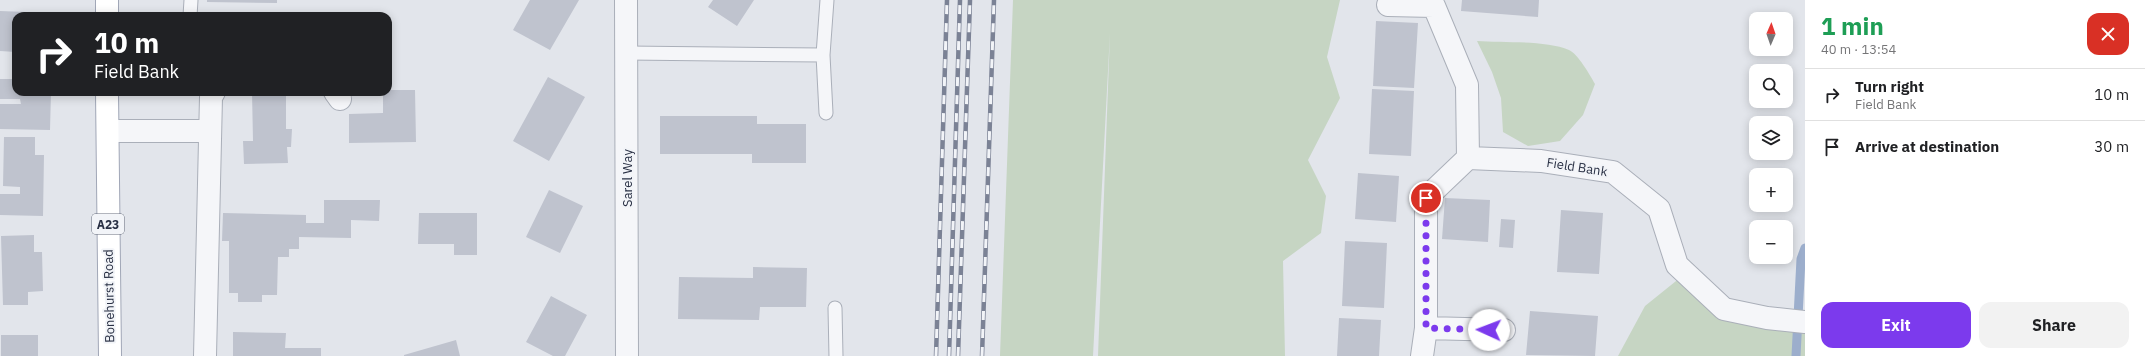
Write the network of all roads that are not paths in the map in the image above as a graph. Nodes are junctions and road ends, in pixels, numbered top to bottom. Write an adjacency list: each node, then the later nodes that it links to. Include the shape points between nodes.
1 (107, 0): 6 (main road)
2 (190, 0): 7 (lane)
3 (626, 0): 8 (street, Sarel Way)
4 (827, 0): 9 (lane)
5 (1388, 4): 15 (street, via 1434,6 1467,85)
6 (107, 12)
7 (190, 12)
8 (627, 53): 9 (lane); 22 (street, Sarel Way)
9 (823, 55): 12 (lane)
10 (108, 96): 13 (main road, Bonehurst Road / A23)
11 (212, 96): 14 (street)
12 (826, 113)
13 (108, 131): 14 (street); 20 (main road, Bonehurst Road / A23)
14 (210, 131): 21 (street)
15 (1468, 158): 17 (street, Field Bank, via 1541,161 1613,172 1659,209 1677,264 1724,309 1767,318); 18 (street, via 1426,198)
16 (835, 308): 23 (lane)
17 (1805, 322)
18 (1426, 328): 19 (street); 24 (street)
19 (1504, 330)
20 (110, 356)
21 (205, 356)
22 (627, 356)
23 (836, 356)
24 (1422, 356)

